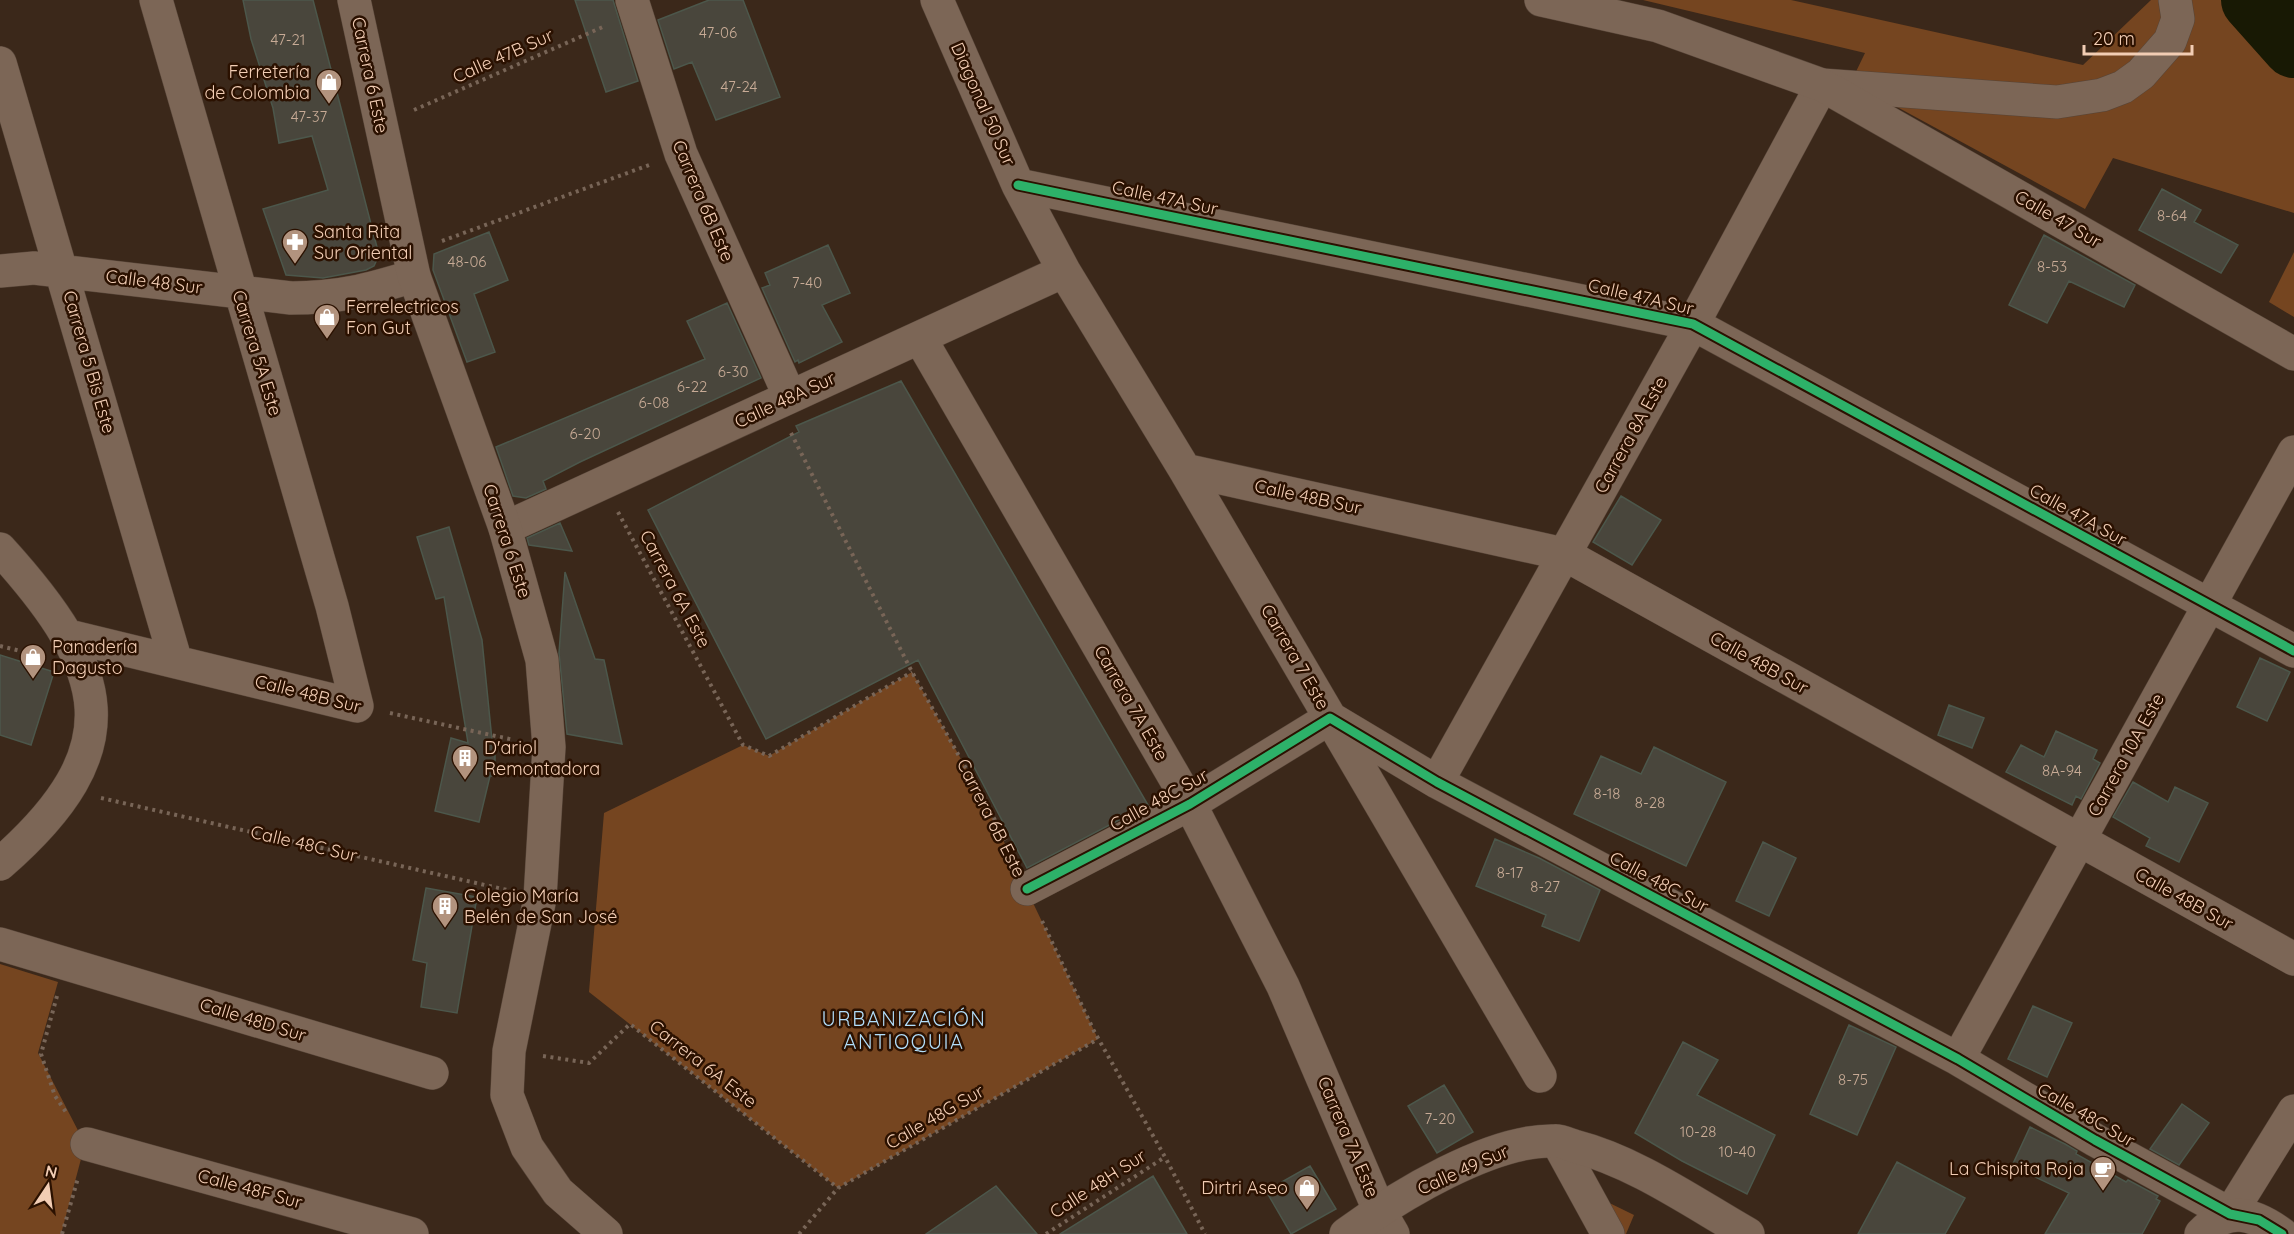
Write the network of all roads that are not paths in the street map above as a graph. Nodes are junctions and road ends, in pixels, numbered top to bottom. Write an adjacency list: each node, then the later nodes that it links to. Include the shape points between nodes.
1 (156, 0): 16 (street, Carrera 5A Este)
2 (354, 0): 12 (street, Carrera 6 Este)
3 (937, 0): 11 (street, Diagonal 50 Sur)
4 (1541, 0): 8 (street, Calle 47 Sur)
5 (1613, 0): 8 (street)
6 (634, 6): 20 (street, Carrera 6B Este, via 681,154)
7 (2176, 10): 10 (street, Calle 47 Sur, via 2170,41 2141,74 2123,87 2080,100 2035,101)
8 (1658, 27): 10 (street, Calle 47 Sur)
9 (0, 63): 13 (street, Carrera 5 Bis Este)
10 (1822, 85): 17 (street, Carrera 8A Este); 19 (street, Calle 47 Sur)
11 (1018, 185): 14 (street, Diagonal 50 Sur); 17 (street, Calle 47A Sur)
12 (411, 265): 16 (street, Calle 48 Sur, via 361,292 332,298); 23 (street, Carrera 6 Este)
13 (62, 271): 15 (street, Calle 48 Sur, via 33,268); 16 (street, Calle 48 Sur); 29 (street, Carrera 5 Bis Este)
14 (1064, 271): 18 (street, Calle 48A Sur); 22 (street, Carrera 7 Este)
15 (0, 272)
16 (239, 292): 30 (street, Carrera 5A Este, via 332,606)
17 (1693, 324): 25 (street, Carrera 8A Este); 26 (street, Calle 47A Sur)
18 (920, 338): 20 (street, Calle 48A Sur); 33 (street, Carrera 7A Este)
19 (2294, 354)
20 (783, 400): 23 (street, Calle 48A Sur)
21 (2294, 452): 26 (street, Carrera 10A Este)
22 (1185, 470): 25 (street, Calle 48B Sur); 31 (street, Carrera 7 Este)
23 (505, 528): 47 (street, Carrera 6 Este, via 543,660 549,747 540,898 509,1052 507,1095 527,1147 558,1192)
24 (0, 549): 27 (street)
25 (1564, 554): 32 (street, Carrera 8A Este); 34 (street, Calle 48B Sur)
26 (2209, 605): 28 (street, Calle 47A Sur); 34 (street, Carrera 10A Este)
27 (69, 636): 29 (street, Calle 48B Sur); 35 (street, via 90,685 89,738 69,791 48,818)
28 (2294, 651)
29 (176, 662): 30 (street, Calle 48B Sur)
30 (357, 706)
31 (1330, 717): 32 (street, Calle 48C Sur); 33 (street, Calle 48C Sur); 41 (street, Carrera 7 Este)
32 (1437, 782): 39 (street, Calle 48C Sur)
33 (1190, 804): 36 (street, Calle 48C Sur); 46 (street, Carrera 7A Este, via 1283,986)
34 (2079, 841): 38 (street, Calle 48B Sur); 39 (street, Carrera 10A Este)
35 (0, 864)
36 (1027, 889)
37 (0, 944): 40 (street, Calle 48D Sur)
38 (2294, 959)
39 (1958, 1059): 45 (street, Calle 48C Sur)
40 (432, 1073)
41 (1540, 1076)
42 (2294, 1111): 45 (street)
43 (1557, 1141): 46 (street, Calle 49 Sur, via 1514,1146 1489,1154); 50 (street); 51 (street, Calle 49 Sur, via 1602,1153 1630,1166)
44 (87, 1144): 48 (street, Calle 48F Sur)
45 (2230, 1214): 52 (street); 53 (street, Calle 48C Sur, via 2259,1220)
46 (1386, 1222): 49 (street, Calle 49 Sur)
47 (601, 1233)
48 (412, 1234)
49 (1346, 1234)
50 (1608, 1234)
51 (1748, 1234)
52 (2201, 1234)
53 (2282, 1234)

